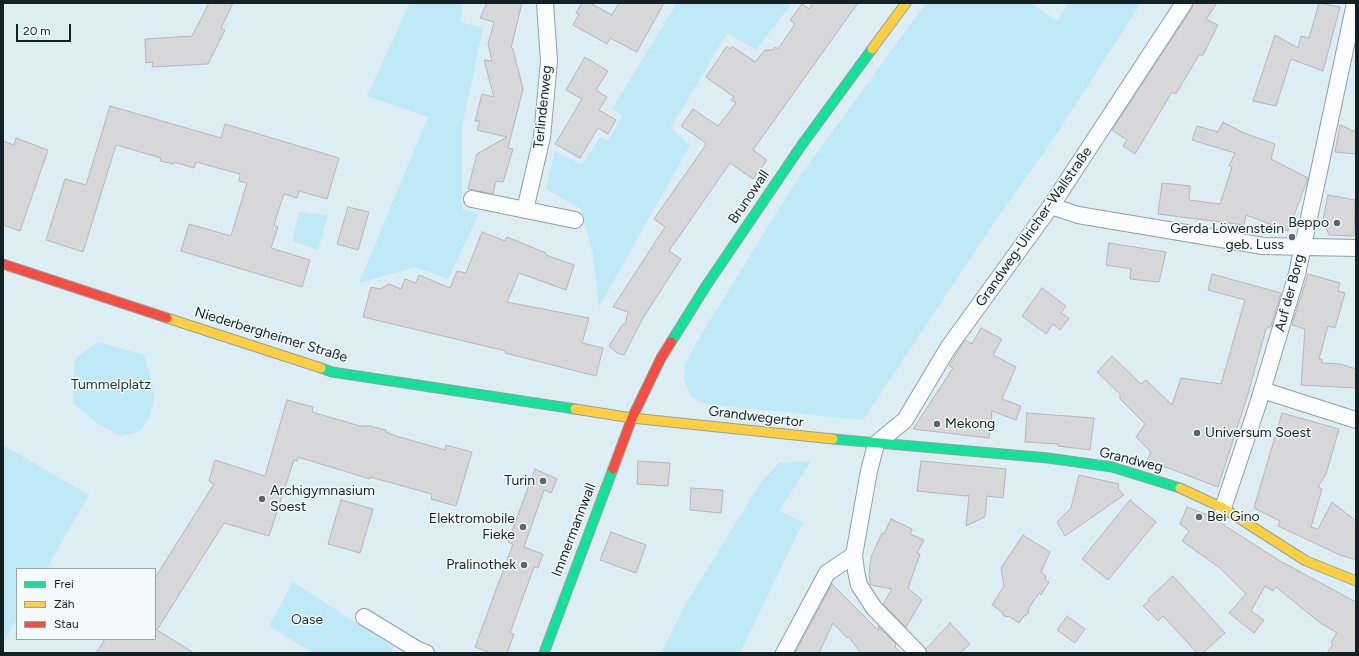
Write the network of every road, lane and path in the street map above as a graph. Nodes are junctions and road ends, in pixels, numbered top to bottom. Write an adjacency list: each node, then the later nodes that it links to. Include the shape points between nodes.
1 (545, 3): 7 (street, Terlindenweg, via 549,62 542,137)
2 (906, 3): 13 (street, Brunowall, via 801,146 706,286 661,358)
3 (1184, 3): 6 (street, Grandweg-Ulricher-Wallstraße)
4 (1355, 3): 9 (street, Auf der Borg)
5 (472, 199): 7 (street)
6 (1051, 206): 9 (street, via 1078,216 1263,246); 15 (street, Grandweg-Ulricher-Wallstraße, via 948,348 905,420)
7 (525, 210): 8 (street)
8 (575, 220)
9 (1302, 248): 10 (street); 12 (street, Auf der Borg, via 1297,274)
10 (1356, 248)
11 (3, 264): 13 (street, Niederbergheimer Straße, via 332,372)
12 (1262, 390): 14 (street); 16 (street, Auf der Borg)
13 (632, 418): 15 (street, Grandwegertor); 21 (street, Immermannwall)
14 (1356, 420)
15 (876, 444): 16 (street, Grandweg, via 1048,458 1112,467 1180,488); 17 (street)
16 (1223, 508): 18 (street, Grandweg, via 1306,561)
17 (854, 555): 22 (street, via 828,572); 23 (street, via 859,585 874,608)
18 (1356, 581)
19 (364, 617): 20 (street)
20 (426, 653)
21 (544, 653)
22 (784, 653)
23 (918, 653)

